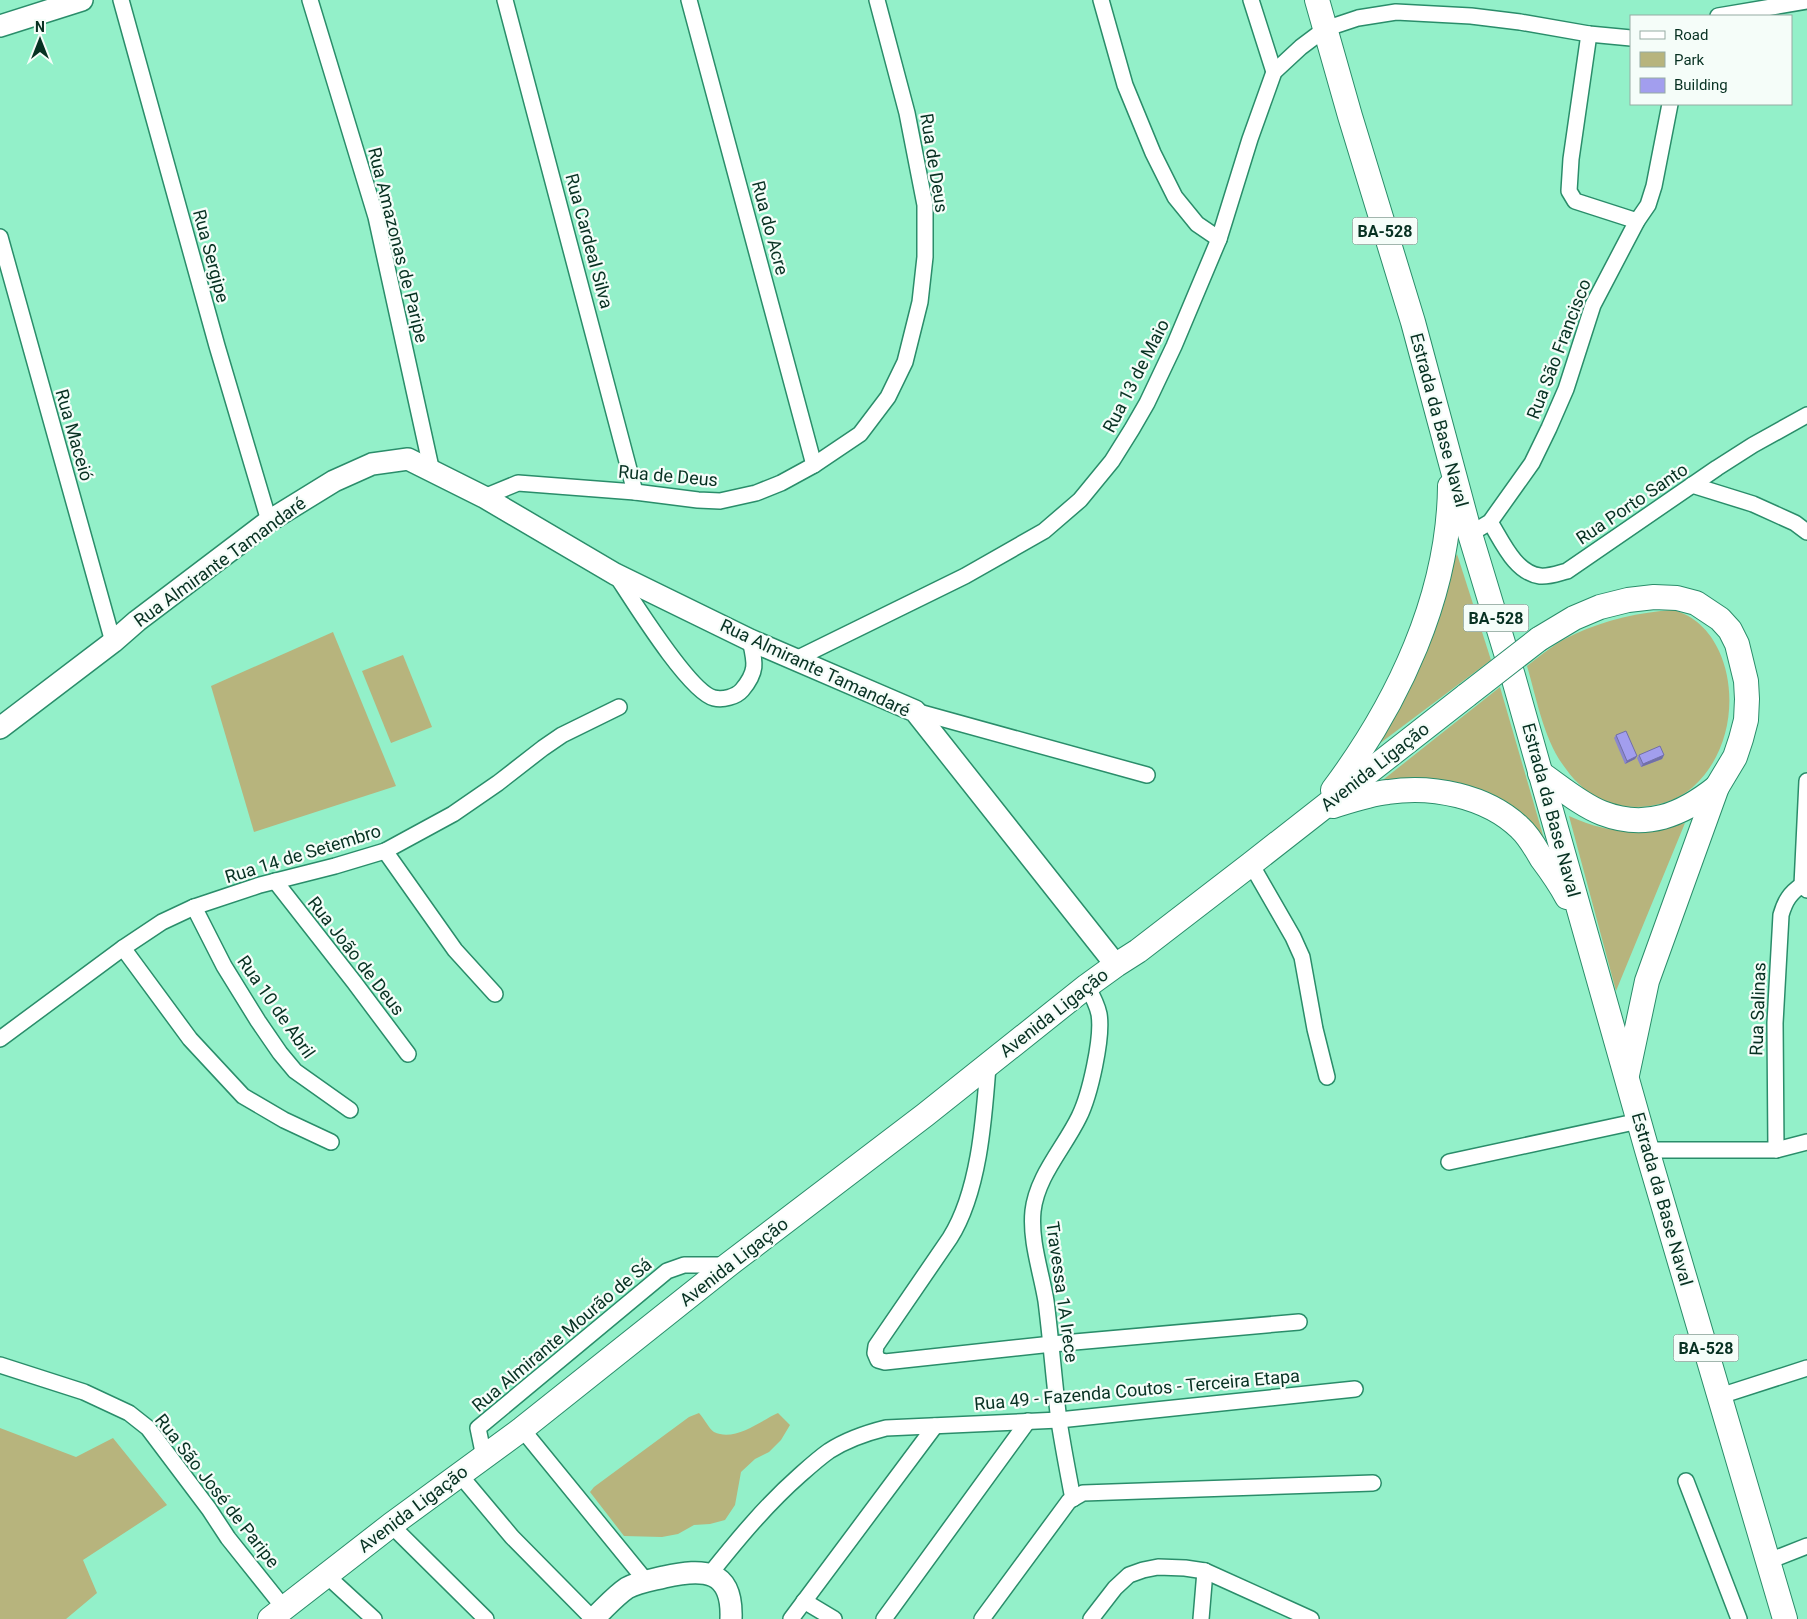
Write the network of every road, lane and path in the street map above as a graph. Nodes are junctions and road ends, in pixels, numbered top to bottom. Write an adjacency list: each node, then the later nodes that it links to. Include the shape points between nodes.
1 (82, 0): 12 (main road)
2 (121, 0): 28 (street, Rua Sergipe)
3 (310, 0): 24 (street, Rua Amazonas de Paripe, via 376,217)
4 (506, 0): 26 (street, Rua Cardeal Silva)
5 (689, 0): 23 (street, Rua do Acre)
6 (877, 0): 23 (street, Rua de Deus, via 907,113 925,205 925,257 920,302 905,362 888,397 860,434)
7 (1100, 0): 20 (street, via 1125,85 1153,153 1175,197 1197,224)
8 (1251, 0): 16 (street)
9 (1317, 0): 13 (main road, Estrada da Base Naval / BA-528)
10 (1807, 0): 11 (street)
11 (1724, 15)
12 (0, 26)
13 (1325, 29): 14 (street, Rua 13 de Maio, via 1358,18 1396,12 1520,22); 16 (street, Rua 13 de Maio); 22 (main road, Estrada da Base Naval / BA-528, via 1413,322)
14 (1590, 34): 15 (street, Rua 13 de Maio); 18 (street, via 1569,191 1575,201)
15 (1630, 38)
16 (1274, 72): 20 (street, Rua 13 de Maio)
17 (1670, 105): 18 (street, Rua São Francisco, via 1654,186)
18 (1637, 221): 29 (street, Rua São Francisco, via 1593,305 1563,397 1532,463)
19 (0, 237): 35 (street, Rua Maceió)
20 (1219, 239): 36 (street, Rua 13 de Maio, via 1147,403 1112,461 1080,500 1044,531 965,576)
21 (1807, 415): 25 (street, Rua Porto Santo)
22 (1451, 463): 31 (main road, Estrada da Base Naval / BA-528); 32 (main road)
23 (814, 466): 26 (street, Rua de Deus, via 756,493 720,501)
24 (432, 472): 27 (main road, Rua Almirante Tamandaré); 28 (main road, Rua Almirante Tamandaré, via 408,459 372,464 334,481)
25 (1692, 485): 29 (street, Rua Porto Santo, via 1567,571 1551,575 1540,576 1522,568); 30 (street, via 1752,504 1795,523)
26 (635, 492): 27 (street, Rua de Deus, via 518,482)
27 (484, 497): 33 (main road, Rua Almirante Tamandaré)
28 (269, 521): 35 (main road, Rua Almirante Tamandaré)
29 (1490, 522): 31 (street, Rua São Francisco)
30 (1807, 532)
31 (1472, 541): 32 (main road); 40 (main road, Estrada da Base Naval / BA-528)
32 (1445, 554): 44 (main road, via 1425,622 1387,705 1345,775)
33 (615, 574): 34 (main road, Rua Almirante Tamandaré); 34 (street, Rua Almirante Tamandaré, via 677,665 713,698 728,698 739,693 749,681 755,661)
34 (750, 640): 36 (main road, Rua Almirante Tamandaré)
35 (113, 642): 39 (main road, Rua Almirante Tamandaré)
36 (796, 659): 38 (main road, Rua Almirante Tamandaré)
37 (619, 707): 45 (street, Rua 14 de Setembro, via 562,735 454,814)
38 (915, 711): 41 (street); 52 (main road, Rua Almirante Tamandaré)
39 (0, 728)
40 (1540, 773): 43 (main road, Avenida Ligação, via 1602,813 1630,819 1656,819 1678,812 1698,802); 50 (main road, Estrada da Base Naval / BA-528)
41 (1147, 775)
42 (1807, 781): 48 (street)
43 (1716, 787): 44 (main road, Avenida Ligação, bridge, via 1735,757 1746,720 1746,681 1737,644 1720,618 1696,603 1677,598 1646,598 1600,607 1539,639); 59 (main road, Avenida Ligação, via 1648,981)
44 (1318, 812): 46 (main road, Avenida Ligação); 50 (main road, via 1362,797 1418,790 1446,793 1498,811 1520,828 1565,893)
45 (385, 851): 47 (street, Rua 14 de Setembro); 54 (street, via 455,950)
46 (1251, 864): 52 (main road, Avenida Ligação); 58 (street, via 1302,957)
47 (275, 882): 49 (street, Rua 14 de Setembro); 56 (street, Rua João de Deus)
48 (1805, 887): 65 (street, Rua Salinas, via 1793,891 1784,902 1781,915 1775,1023)
49 (194, 907): 51 (street, Rua 14 de Setembro, via 162,922); 60 (street, Rua 10 de Abril, via 224,966 280,1053 295,1072)
50 (1582, 926): 59 (main road, Estrada da Base Naval / BA-528)
51 (123, 948): 55 (street, Rua 14 de Setembro); 62 (street, via 190,1039 243,1096)
52 (1116, 965): 53 (main road, Avenida Ligação)
53 (1087, 986): 57 (main road, Avenida Ligação); 69 (street, Travessa 1A Irece, via 1098,1007 1100,1025 1090,1090 1036,1196 1033,1212 1032,1232)
54 (495, 994)
55 (0, 1039)
56 (408, 1054)
57 (988, 1066): 67 (main road, Avenida Ligação); 69 (street, via 982,1132 966,1206 959,1224 876,1346 876,1357 884,1362)
58 (1327, 1077)
59 (1626, 1077): 61 (main road, Estrada da Base Naval / BA-528)
60 (350, 1110)
61 (1639, 1121): 64 (main road, Estrada da Base Naval / BA-528); 66 (street)
62 (331, 1142)
63 (1807, 1142): 65 (street)
64 (1647, 1150): 65 (street); 73 (main road, Estrada da Base Naval / BA-528)
65 (1776, 1150)
66 (1449, 1162)
67 (728, 1265): 77 (main road, Avenida Ligação); 78 (street, Rua Almirante Mourão de Sá, via 684,1265 667,1271 478,1428)
68 (1299, 1322): 69 (street)
69 (1052, 1344): 74 (street, Travessa 1A Irece)
70 (0, 1365): 91 (street, Rua São José de Paripe, via 84,1392 128,1413 148,1428 209,1509)
71 (1807, 1368): 73 (street)
72 (1355, 1389): 74 (street, Rua 49 - Fazenda Coutos - Terceira Etapa)
73 (1720, 1396): 85 (main road, Estrada da Base Naval / BA-528)
74 (1059, 1420): 75 (street, Rua 49 - Fazenda Coutos - Terceira Etapa); 82 (street, Travessa 1A Irece)
75 (1028, 1421): 76 (street, Rua 49 - Fazenda Coutos - Terceira Etapa); 98 (street)
76 (935, 1426): 87 (street, Rua 49 - Fazenda Coutos - Terceira Etapa, via 886,1428 830,1450 756,1517); 90 (street)
77 (522, 1429): 78 (main road, Avenida Ligação); 89 (street)
78 (484, 1457): 79 (main road, Avenida Ligação)
79 (460, 1475): 83 (main road, Avenida Ligação); 94 (street, via 512,1538)
80 (1686, 1481): 103 (street)
81 (1373, 1483): 82 (street, via 1090,1492)
82 (1073, 1499): 99 (street)
83 (391, 1525): 88 (main road, Avenida Ligação); 93 (street)
84 (1807, 1546): 85 (street)
85 (1769, 1561): 104 (main road, Estrada da Base Naval / BA-528)
86 (1205, 1571): 100 (street, via 1158,1567 1129,1575); 101 (street); 102 (street)
87 (710, 1574): 89 (main road); 95 (main road, via 727,1589)
88 (326, 1575): 91 (main road, Avenida Ligação); 92 (street)
89 (646, 1581): 94 (main road, via 628,1588)
90 (804, 1601): 96 (street); 97 (street)
91 (277, 1613)
92 (374, 1619)
93 (486, 1619)
94 (593, 1619)
95 (730, 1619)
96 (791, 1619)
97 (834, 1619)
98 (884, 1619)
99 (982, 1619)
100 (1091, 1619)
101 (1200, 1619)
102 (1312, 1619)
103 (1739, 1619)
104 (1785, 1619)

